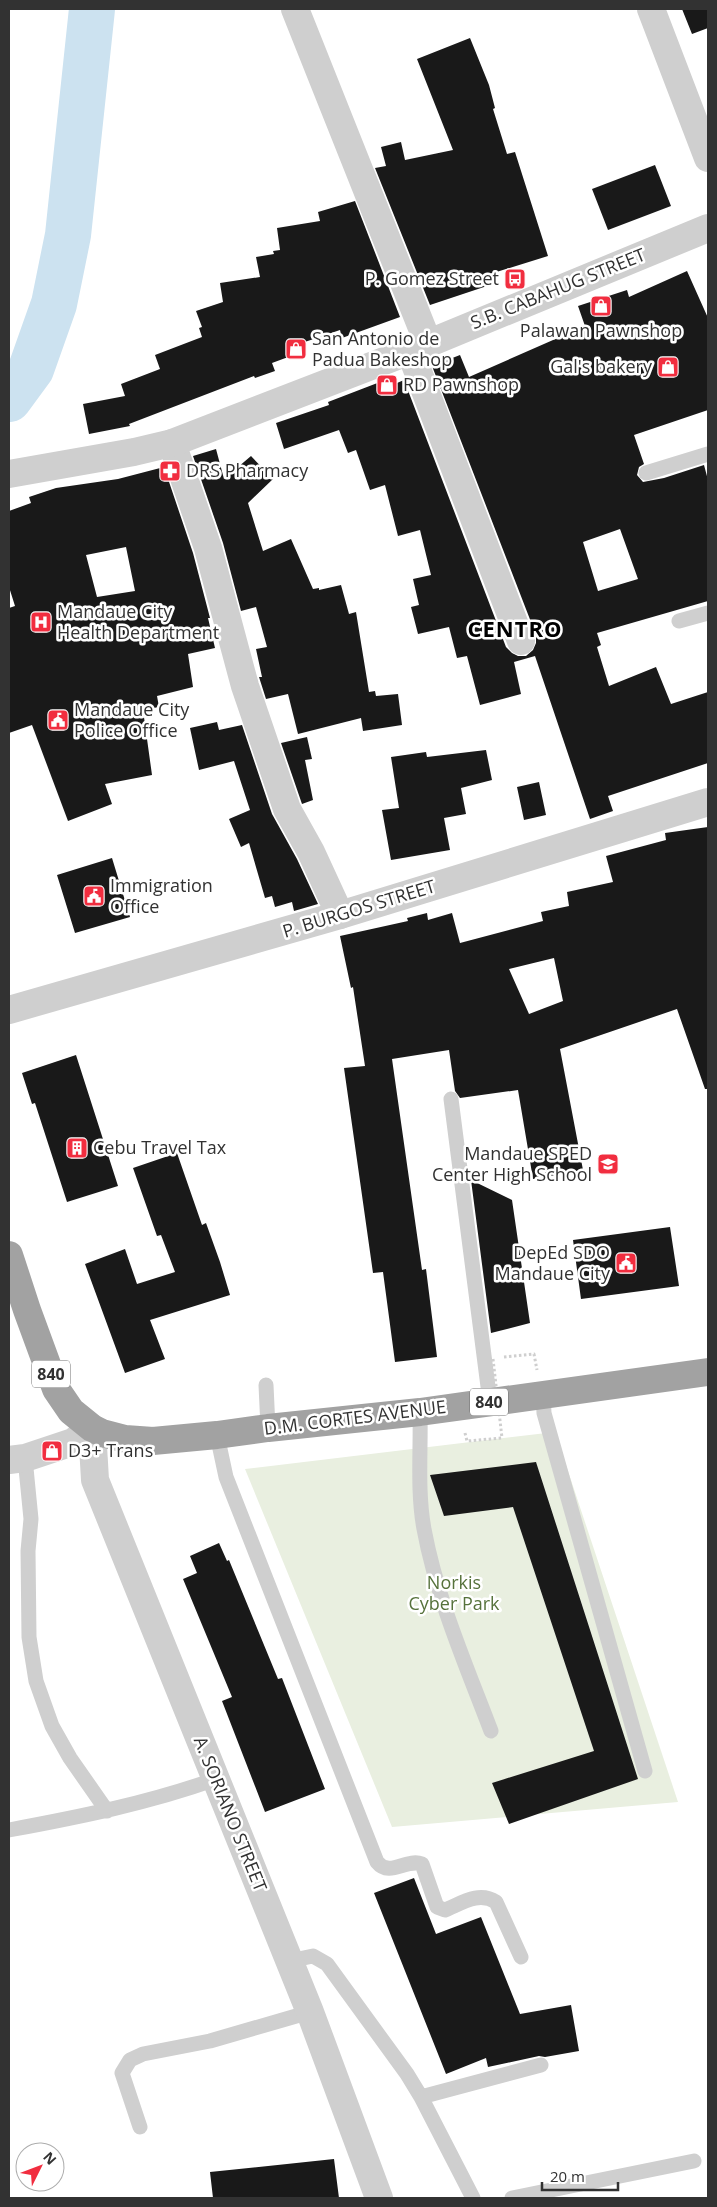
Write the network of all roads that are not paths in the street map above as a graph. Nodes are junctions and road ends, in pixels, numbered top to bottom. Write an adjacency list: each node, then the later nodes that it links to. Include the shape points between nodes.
1 (295, 9): 5 (street)
2 (651, 9): 3 (street)
3 (708, 158)
4 (708, 228): 5 (street, S.B. CABAHUG STREET)
5 (419, 346): 6 (street, S.B. CABAHUG STREET); 12 (street)
6 (172, 443): 9 (street, S.B. CABAHUG STREET); 14 (street, via 208,548 245,686 288,809)
7 (708, 454): 8 (lane)
8 (646, 473)
9 (9, 474)
10 (708, 613): 11 (lane)
11 (679, 621)
12 (521, 641)
13 (708, 802): 14 (street, P. BURGOS STREET)
14 (340, 915): 15 (street, P. BURGOS STREET)
15 (9, 1010)
16 (452, 1099): 21 (lane)
17 (9, 1255): 23 (highway, 840, via 56,1389 72,1411)
18 (708, 1372): 20 (highway, D.M. CORTES AVENUE / 840)
19 (266, 1384): 24 (lane)
20 (542, 1394): 21 (highway, D.M. CORTES AVENUE / 840); 28 (lane, via 544,1413)
21 (490, 1402): 22 (highway, D.M. CORTES AVENUE / 840)
22 (420, 1412): 24 (highway, D.M. CORTES AVENUE / 840); 27 (lane, via 424,1528 436,1584)
23 (92, 1428): 25 (highway, D.M. CORTES AVENUE / 840, via 137,1441); 26 (street, via 73,1442); 29 (street, A. SORIANO STREET, via 95,1480)
24 (268, 1428): 25 (highway, D.M. CORTES AVENUE / 840)
25 (218, 1435): 32 (lane, via 226,1477 377,1862 387,1870 416,1862 422,1864 437,1907 441,1910 481,1896 489,1897 496,1902)
26 (17, 1459): 30 (lane, via 31,1519 29,1637 36,1681 52,1726)
27 (491, 1731)
28 (645, 1771)
29 (216, 1779): 30 (lane); 33 (street, A. SORIANO STREET)
30 (107, 1811): 31 (lane)
31 (9, 1830)
32 (521, 1957)
33 (289, 1961): 34 (street, A. SORIANO STREET); 36 (lane, via 313,1956 326,1964 408,2074)
34 (310, 2012): 37 (lane, via 210,2041 142,2054 130,2060 122,2073); 39 (street, A. SORIANO STREET)
35 (541, 2065): 36 (lane)
36 (421, 2097): 40 (lane)
37 (140, 2127)
38 (694, 2160): 41 (lane)
39 (379, 2198)
40 (473, 2198)
41 (512, 2198)

